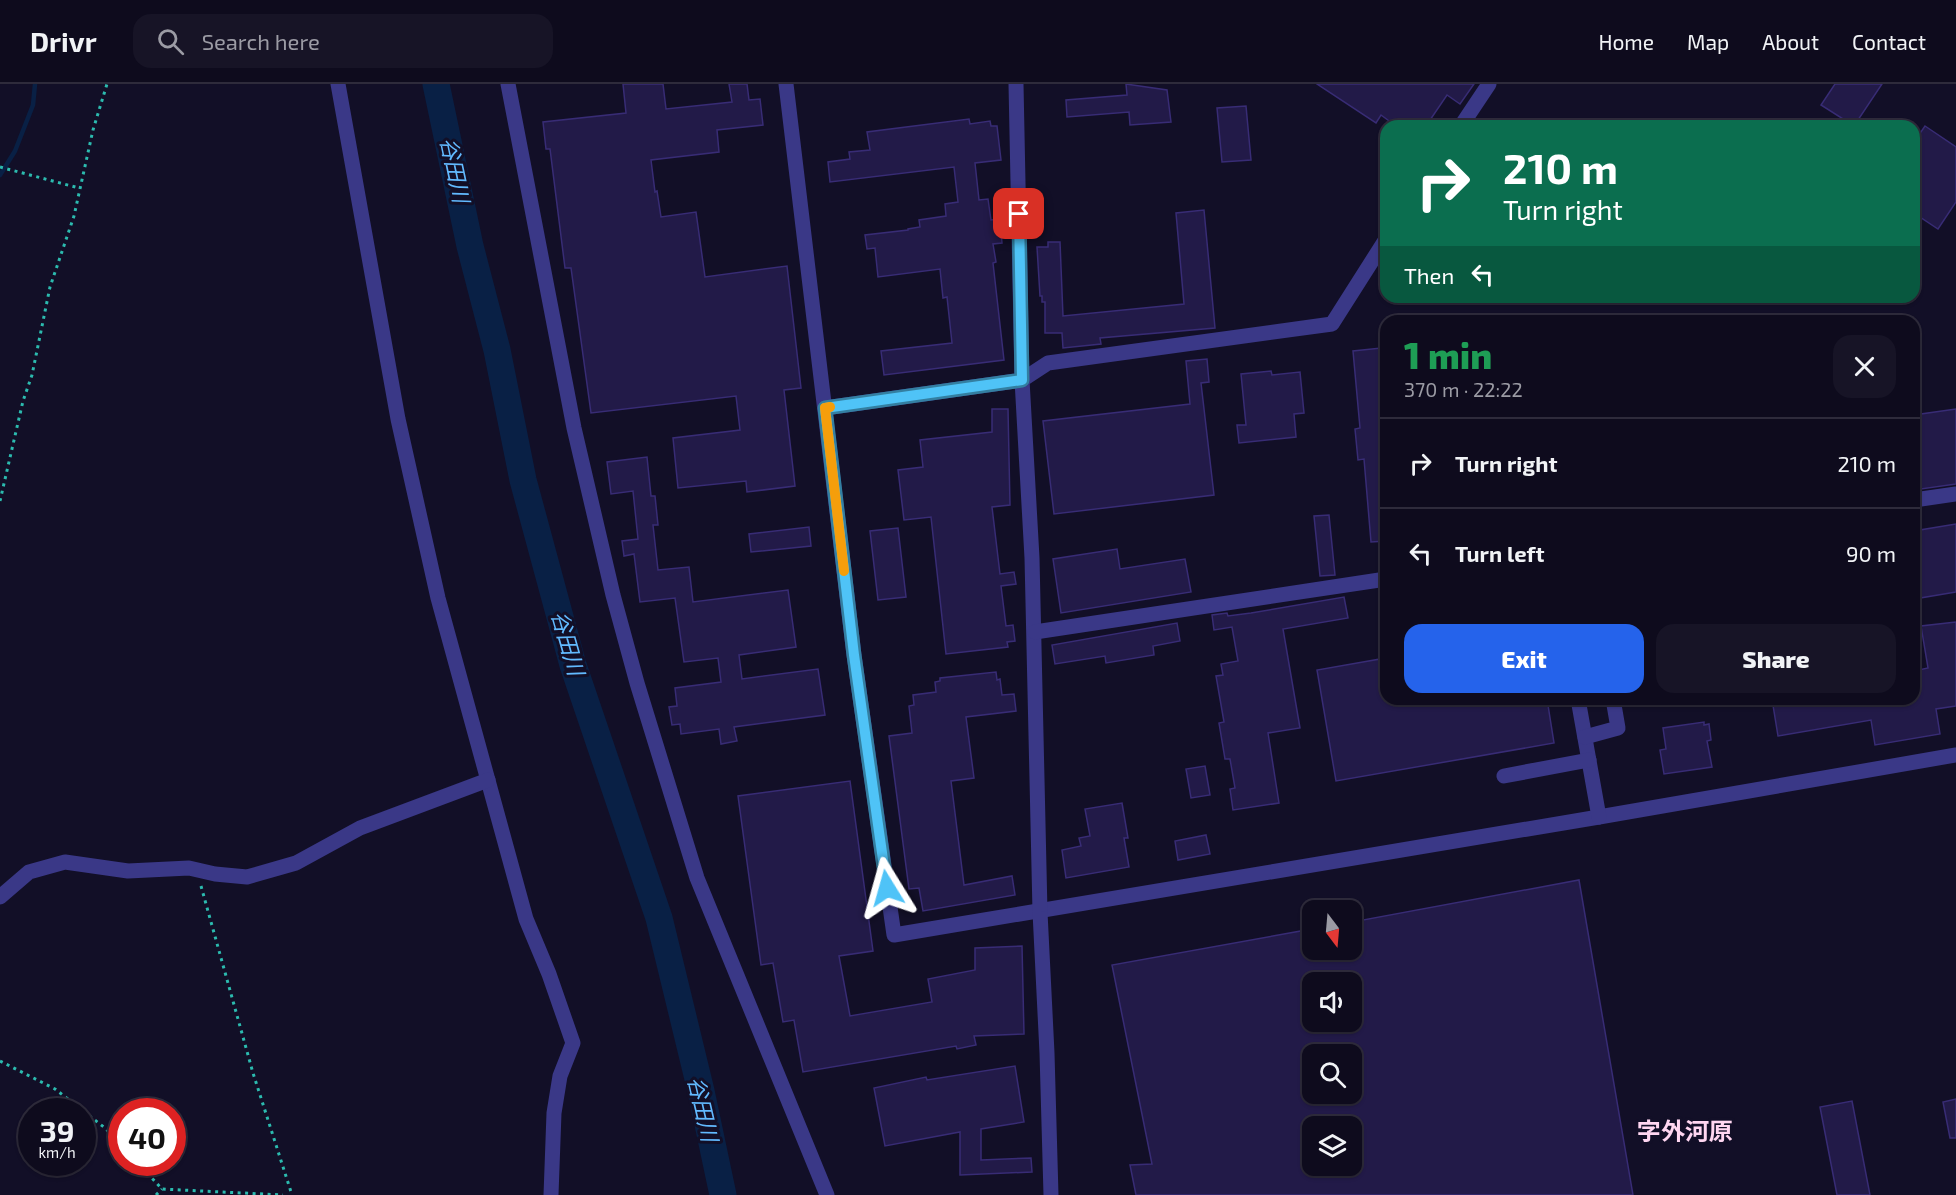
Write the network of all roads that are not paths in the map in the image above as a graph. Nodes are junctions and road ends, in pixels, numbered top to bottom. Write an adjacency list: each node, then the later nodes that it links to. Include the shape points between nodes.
1 (338, 84): 20 (street, via 398,419 438,598)
2 (508, 84): 25 (street, via 574,428 637,683 697,878)
3 (786, 84): 9 (street)
4 (1016, 84): 8 (street)
5 (1489, 84): 6 (street)
6 (1465, 120)
7 (1380, 248): 8 (street, via 1332,324 1048,363)
8 (1022, 380): 9 (street); 13 (street)
9 (825, 408): 23 (street, via 854,655 894,935)
10 (1956, 494): 11 (street)
11 (1920, 499)
12 (1380, 580): 13 (street)
13 (1035, 632): 23 (street)
14 (1579, 705): 16 (street)
15 (1614, 705): 16 (street, via 1618,728)
16 (1585, 736): 18 (street)
17 (1956, 755): 21 (street)
18 (1589, 760): 19 (street); 21 (street)
19 (1504, 776)
20 (488, 780): 22 (street, via 360,828 296,863 247,877 196,869 128,871 65,862 29,872); 24 (street, via 526,919 573,1043 560,1076 554,1113)
21 (1599, 817): 23 (street)
22 (0, 897)
23 (1040, 912): 26 (street)
24 (551, 1195)
25 (827, 1195)
26 (1051, 1195)

